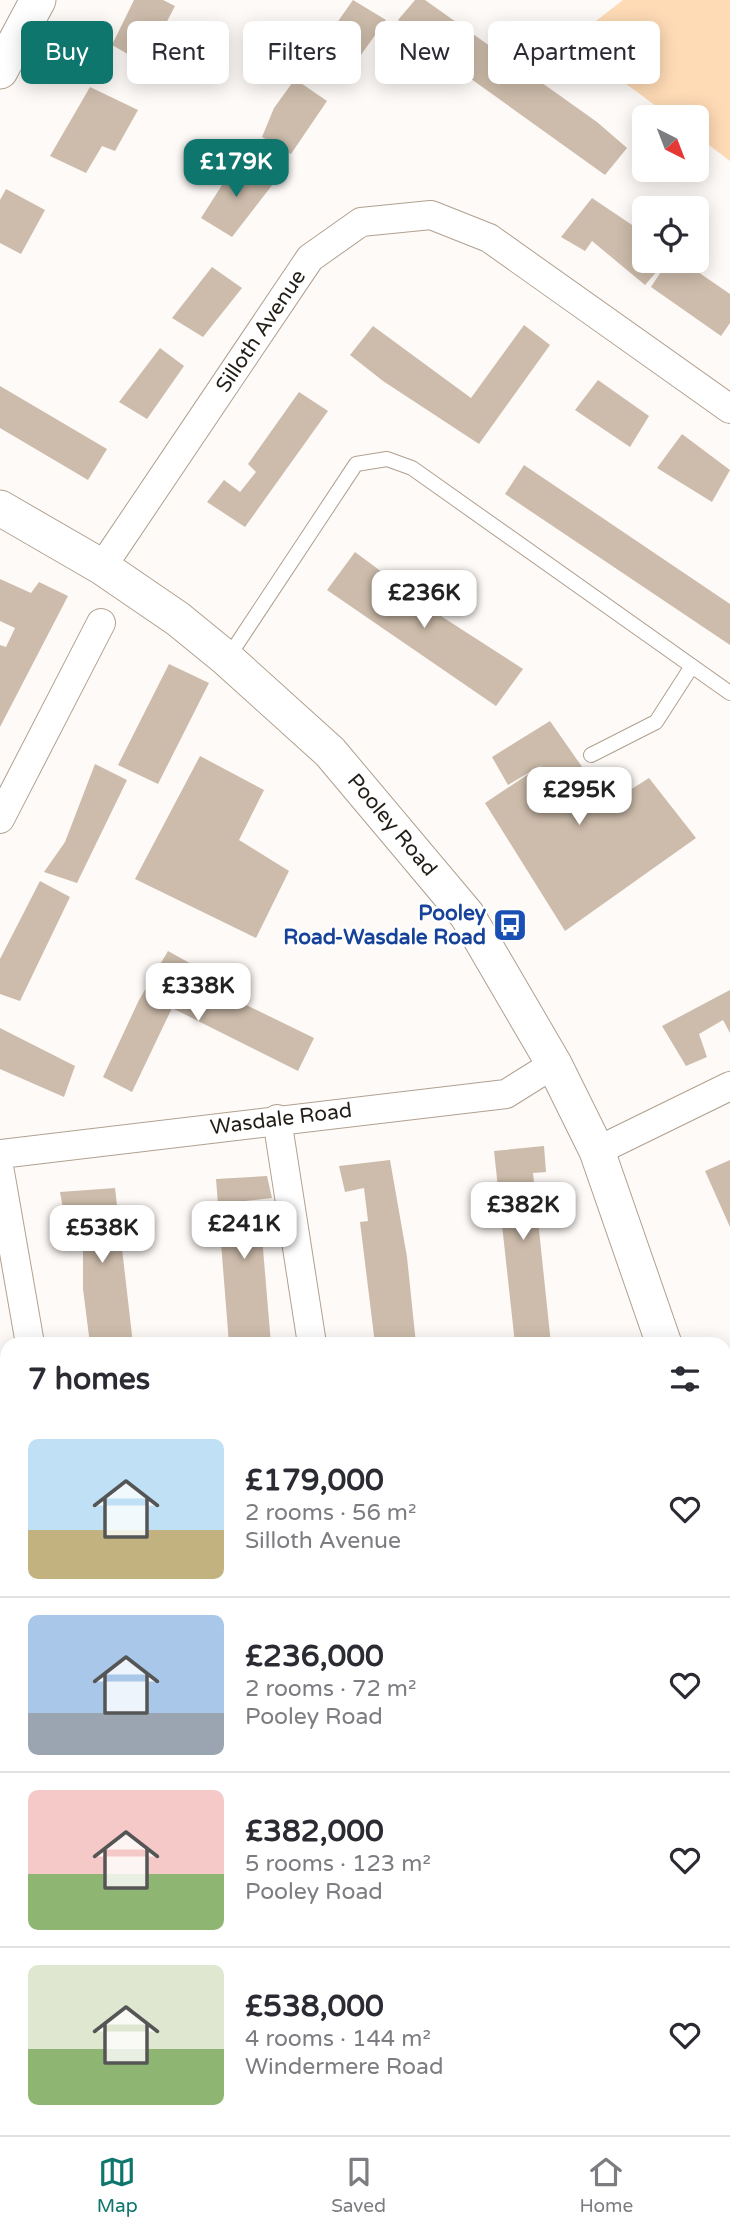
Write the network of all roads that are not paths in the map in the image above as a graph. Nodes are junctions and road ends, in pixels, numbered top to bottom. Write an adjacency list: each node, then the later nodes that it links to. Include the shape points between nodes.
1 (37, 0): 2 (street)
2 (0, 71)
3 (730, 409): 5 (street, Silloth Avenue, via 489,238 430,215 361,222 310,258)
4 (0, 508): 5 (street, Pooley Road)
5 (102, 567): 7 (street, Pooley Road)
6 (101, 623): 11 (street)
7 (227, 659): 8 (lane, via 356,464 387,459 412,468); 12 (street, Pooley Road, via 330,751 467,915)
8 (692, 666): 9 (lane); 10 (lane, via 656,723)
9 (730, 693)
10 (591, 755)
11 (0, 819)
12 (554, 1064): 14 (street, Wasdale Road, via 506,1094); 15 (street, Pooley Road)
13 (730, 1086): 15 (street)
14 (277, 1119): 16 (street, Wasdale Road); 19 (street)
15 (597, 1151): 20 (street, Pooley Road)
16 (0, 1154)
17 (0, 1171): 18 (street)
18 (29, 1337)
19 (311, 1337)
20 (662, 1337)

